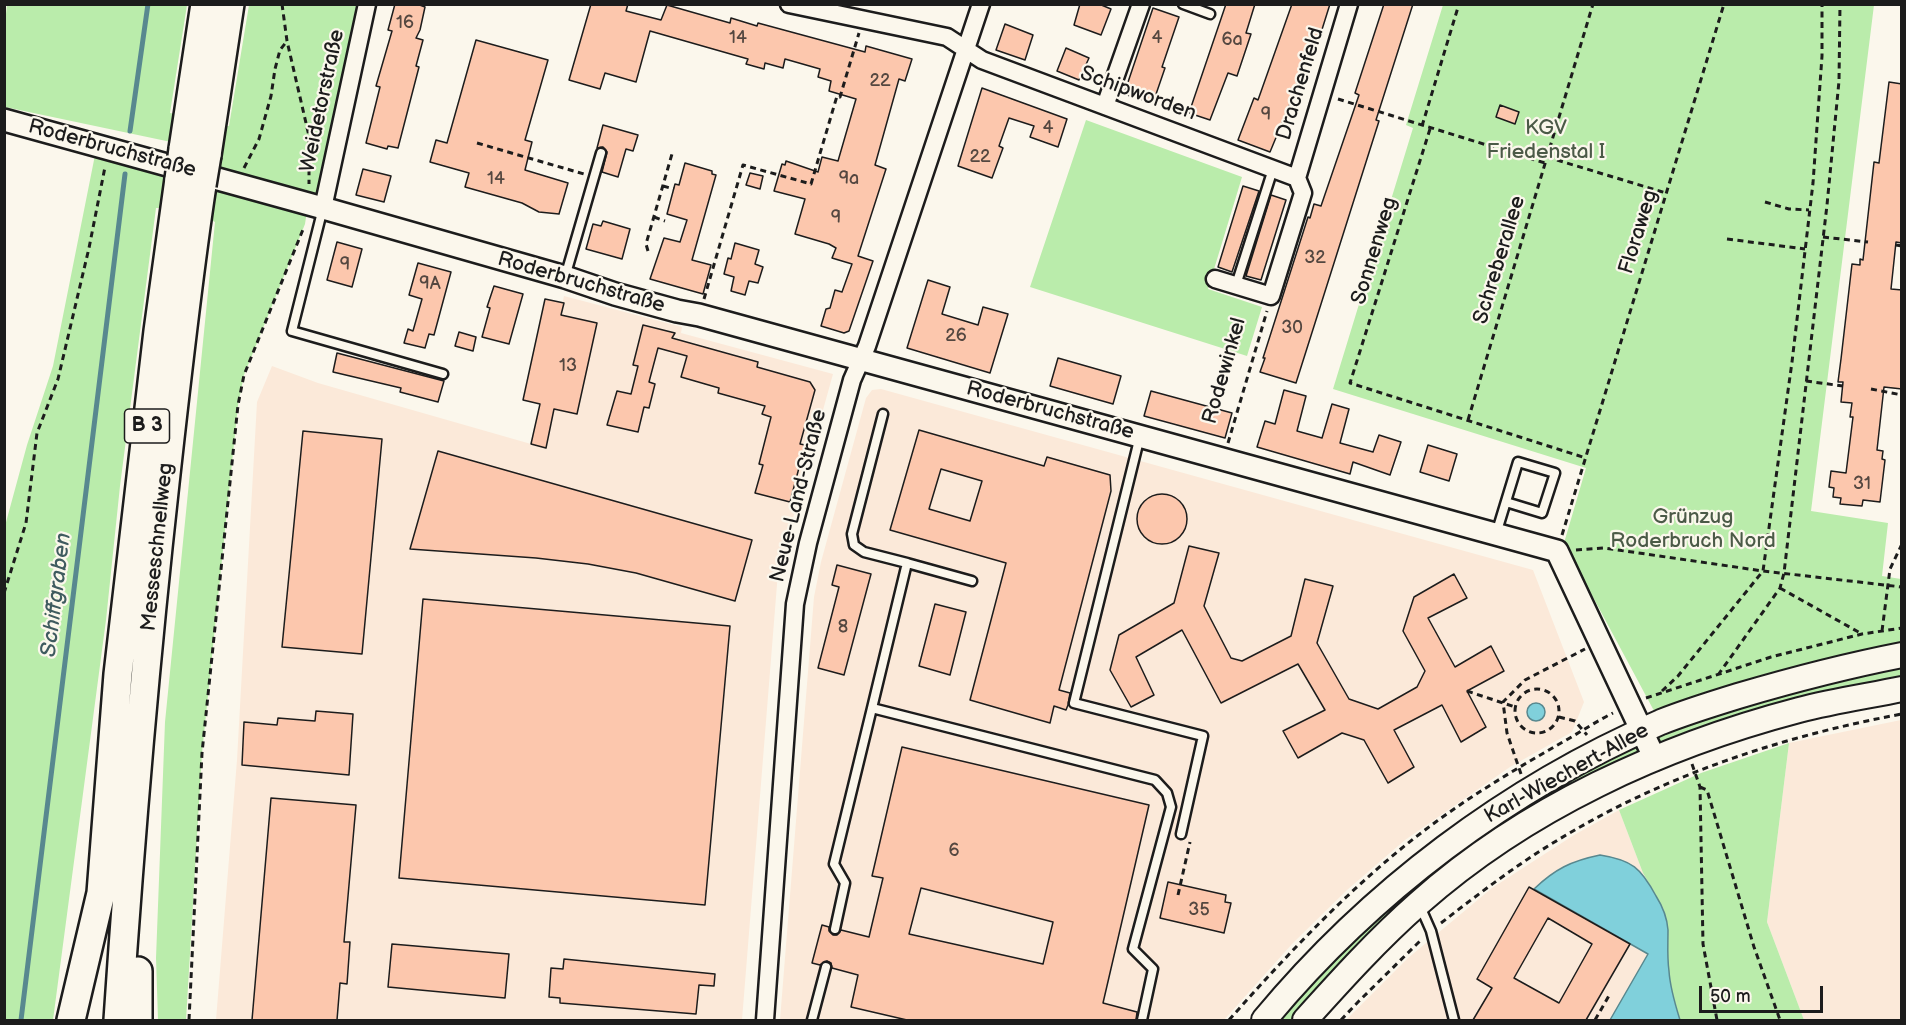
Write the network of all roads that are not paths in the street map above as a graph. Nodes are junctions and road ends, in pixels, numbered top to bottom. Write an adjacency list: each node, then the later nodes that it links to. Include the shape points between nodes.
1 (205, 4): 13 (highway, Messeschnellweg / B 3)
2 (230, 4): 13 (highway, Messeschnellweg / B 3)
3 (367, 4): 18 (street, Weidetorstraße)
4 (789, 4): 10 (street, Schipworden, via 947,37)
5 (981, 4): 10 (street, Neue-Land-Straße)
6 (1141, 4): 11 (street)
7 (1183, 4): 9 (lane)
8 (1349, 4): 16 (street, Drachenfeld)
9 (1210, 14)
10 (966, 50): 11 (street, Schipworden, via 982,60); 22 (street, Neue-Land-Straße)
11 (1105, 106): 15 (street, Schipworden)
12 (4, 120): 18 (street, Roderbruchstraße)
13 (195, 152): 17 (highway, Messeschnellweg / B 3, bridge)
14 (601, 153): 19 (lane)
15 (1273, 169): 16 (street, Schipworden); 21 (lane)
16 (1296, 178): 21 (street, Rodewinkel, via 1303,193 1271,296)
17 (190, 182): 33 (highway, Messeschnellweg / B 3, via 175,393); 37 (highway, Messeschnellweg / B 3, via 158,331 118,674)
18 (315, 206): 19 (street, Roderbruchstraße); 23 (lane, via 292,331)
19 (565, 277): 22 (street, Roderbruchstraße)
20 (1215, 279): 21 (street, Rodewinkel)
21 (1236, 285)
22 (861, 360): 25 (street, Roderbruchstraße); 44 (street, Neue-Land-Straße, via 852,380 795,604)
23 (442, 374)
24 (883, 414): 28 (lane, via 852,534 855,545 864,552)
25 (1141, 436): 27 (street, Roderbruchstraße); 36 (lane, via 1074,703 1203,736)
26 (1506, 502): 26 (lane, via 1518,462 1555,472 1542,513); 27 (lane)
27 (1496, 534): 34 (street, Roderbruchstraße, via 1557,551)
28 (907, 563): 29 (lane); 32 (lane)
29 (972, 581)
30 (1902, 655): 34 (main road, Karl-Wiechert-Allee, via 1788,681 1705,706)
31 (1902, 689): 35 (main road, Karl-Wiechert-Allee, via 1800,710 1719,734)
32 (873, 708): 39 (lane, via 834,864 845,883); 46 (lane, via 1155,780 1167,793 1171,807 1133,949 1153,969)
33 (141, 715): 42 (highway, Messeschnellweg / B 3); 43 (highway)
34 (1641, 732): 35 (street); 47 (main road, Karl-Wiechert-Allee, via 1547,780 1462,835 1398,885 1321,957)
35 (1655, 759): 38 (main road, Karl-Wiechert-Allee, via 1539,816)
36 (1181, 834)
37 (101, 893): 41 (highway); 42 (highway)
38 (1419, 903): 48 (main road, Karl-Wiechert-Allee); 49 (lane, via 1431,931)
39 (835, 928)
40 (826, 967): 45 (lane)
41 (71, 1020)
42 (117, 1020)
43 (138, 1020)
44 (765, 1020)
45 (812, 1020)
46 (1142, 1020)
47 (1264, 1020)
48 (1305, 1020)
49 (1454, 1020)

